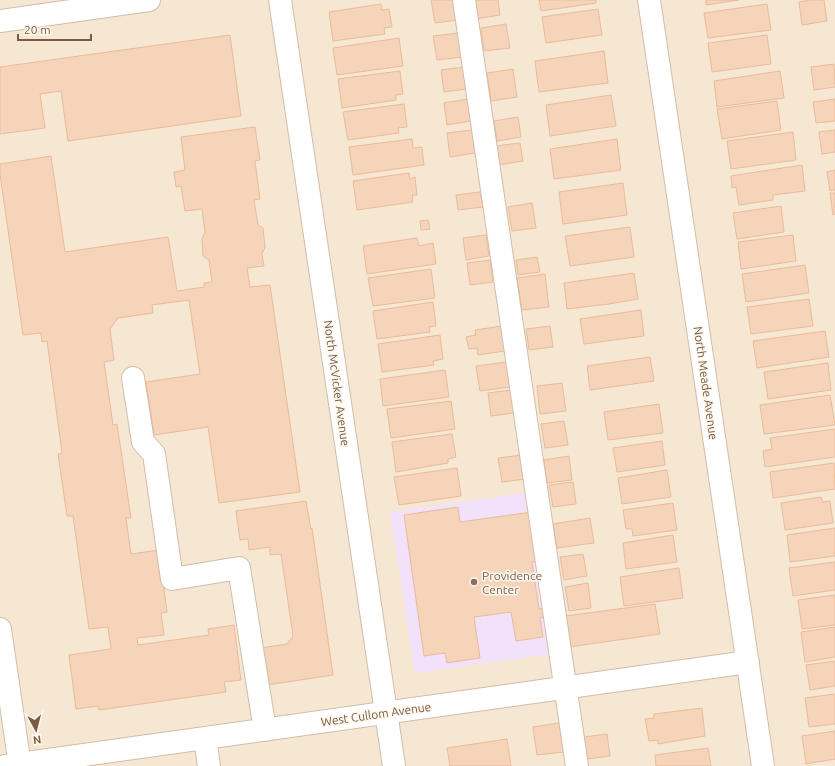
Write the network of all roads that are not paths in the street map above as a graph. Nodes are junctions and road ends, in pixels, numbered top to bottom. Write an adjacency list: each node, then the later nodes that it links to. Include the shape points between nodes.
1 (149, 0): 5 (street)
2 (280, 0): 11 (street, North McVicker Avenue)
3 (464, 0): 10 (street)
4 (649, 0): 9 (street, North Meade Avenue)
5 (94, 4): 6 (street)
6 (0, 21)
7 (133, 378): 12 (street, via 143,442 154,454 172,579 239,568)
8 (0, 629): 14 (street)
9 (748, 662): 10 (street, West Cullom Avenue); 18 (street, North Meade Avenue)
10 (566, 688): 11 (street, West Cullom Avenue); 17 (street)
11 (386, 712): 12 (street, West Cullom Avenue); 16 (street, North McVicker Avenue)
12 (265, 730): 13 (street, West Cullom Avenue)
13 (205, 738): 14 (street, West Cullom Avenue); 15 (street)
14 (15, 765)
15 (209, 766)
16 (394, 766)
17 (577, 766)
18 (763, 766)

